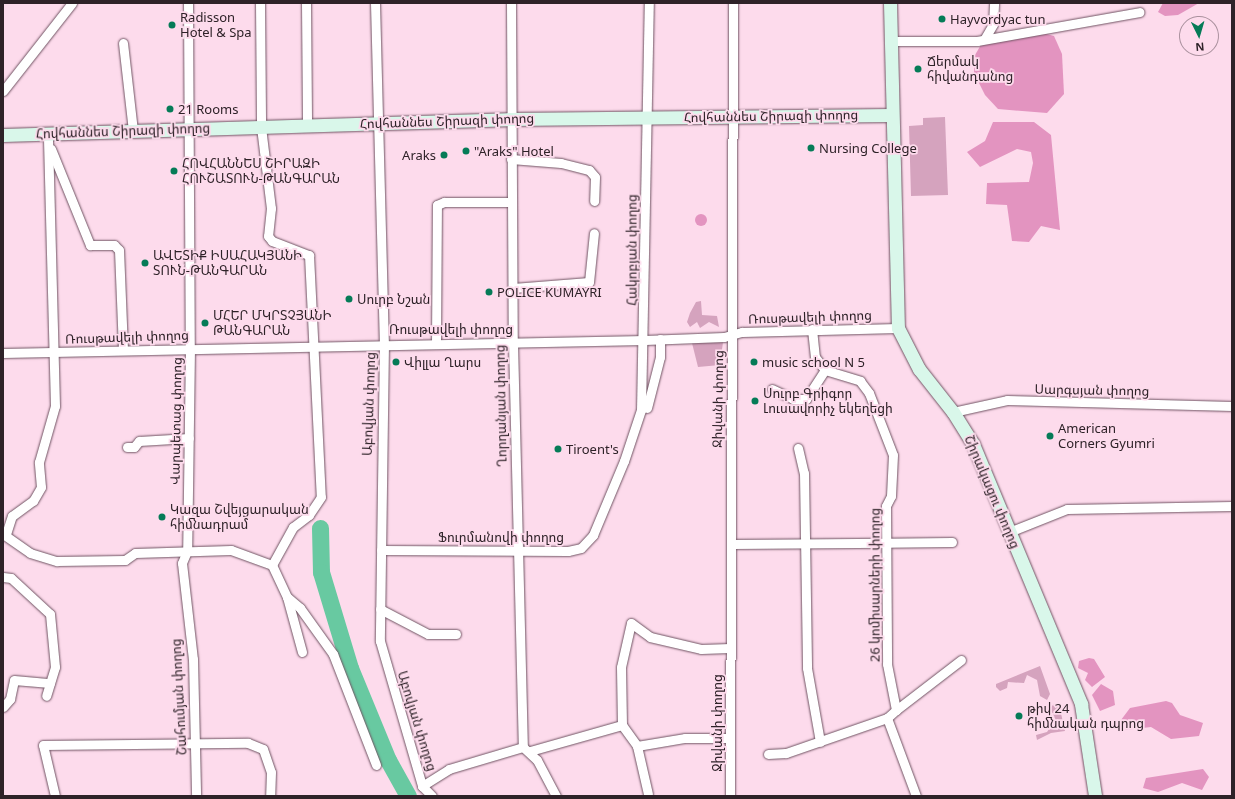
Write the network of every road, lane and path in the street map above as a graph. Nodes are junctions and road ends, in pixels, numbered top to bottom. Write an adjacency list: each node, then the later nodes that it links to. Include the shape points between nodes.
1 (72, 3): 15 (street)
2 (188, 3): 23 (street, Վարպետաց փողոց)
3 (260, 3): 22 (street)
4 (306, 3): 21 (street)
5 (376, 3): 20 (street, Աբովյան փողոց)
6 (511, 3): 19 (street, Ղորղանյան փողոց)
7 (649, 3): 18 (street, Հակոբյան փողոց)
8 (733, 3): 17 (street, Ջիվանի փողոց)
9 (890, 3): 13 (street, Շիրակացու փողոց)
10 (994, 3): 12 (street, via 993,24)
11 (1139, 12): 12 (street)
12 (986, 38): 13 (street)
13 (891, 41): 16 (street, Շիրակացու փողոց)
14 (123, 42): 24 (street)
15 (3, 91)
16 (891, 115): 17 (street, Հովհաննես Շիրազի փողոց); 32 (street, Շիրակացու փողոց)
17 (732, 117): 18 (street, Հովհաննես Շիրազի փողոց); 34 (street, Ջիվանի փողոց)
18 (646, 118): 19 (street, Հովհաննես Շիրազի փողոց); 36 (street, Հակոբյան փողոց)
19 (511, 119): 20 (street, Հովհաննես Շիրազի փողոց); 27 (street, Ղորղանյան փողոց)
20 (376, 123): 21 (street, Հովհաննես Շիրազի փողոց); 37 (street, Աբովյան փողոց)
21 (307, 125): 22 (street, Հովհաննես Շիրազի փողոց)
22 (261, 127): 23 (street, Հովհաննես Շիրազի փողոց); 40 (street, via 271,208 268,236 272,241 309,255)
23 (188, 129): 24 (street, Հովհաննես Շիրազի փողոց); 41 (street, Վարպետաց փողոց)
24 (133, 131): 26 (street, Հովհաննես Շիրազի փողոց)
25 (3, 135): 26 (street, Հովհաննես Շիրազի փողոց)
26 (48, 139): 42 (street, via 90,245 114,245 119,250); 43 (street)
27 (511, 159): 28 (street, via 561,163 589,170 594,177); 29 (street, Ղորղանյան փողոց)
28 (594, 201)
29 (512, 202): 31 (street, Ղորղանյան փողոց); 38 (street, via 444,202 437,205)
30 (594, 233): 31 (street, via 590,282)
31 (513, 288): 39 (street, Ղորղանյան փողոց)
32 (898, 328): 33 (street, Ռուսթավելի փողոց); 49 (street, Շիրակացու փողոց, via 919,369)
33 (812, 329): 34 (street, Ռուսթավելի փողոց, via 742,332); 45 (street, via 815,357)
34 (732, 336): 35 (street, Ռուսթավելի փողոց); 58 (street, Ջիվանի փողոց)
35 (660, 338): 36 (street, Ռուսթավելի փողոց); 48 (street, via 660,357)
36 (645, 340): 39 (street, Ռուսթավելի փողոց); 53 (street, Հակոբյան փողոց, via 641,410)
37 (384, 342): 38 (street, Ռուսթավելի փողոց); 40 (street, Ռուսթավելի փողոց); 62 (street, Աբովյան փողոց)
38 (436, 342): 39 (street, Ռուսթավելի փողոց)
39 (513, 342): 61 (street, Ղորղանյան փողոց)
40 (314, 344): 41 (street, Ռուսթավելի փողոց); 64 (street, via 321,497 309,515 293,527)
41 (190, 348): 42 (street, Ռուսթավելի փողոց); 50 (street, Վարպետաց փողոց)
42 (123, 350): 43 (street, Ռուսթավելի փողոց)
43 (53, 352): 44 (street, Ռուսթավելի փողոց); 56 (street, via 55,406 39,462 41,487 33,501 12,516)
44 (3, 353)
45 (825, 370): 46 (street, via 806,399 793,399); 59 (street, 26 կոմիսարների փողոց, via 860,382 869,393 893,455)
46 (772, 389)
47 (1232, 406): 49 (street, Սարգսյան փողոց, via 1007,400)
48 (647, 408)
49 (953, 412): 55 (street, Շիրակացու փողոց, via 973,444)
50 (189, 438): 51 (street, via 139,441 134,447); 63 (street, Վարպետաց փողոց)
51 (127, 447)
52 (798, 448): 60 (street, via 804,473)
53 (612, 492): 61 (street, Ֆուրմանովի փողոց, via 593,535 581,548 568,551)
54 (1232, 506): 55 (street, via 1068,509)
55 (1009, 532): 94 (street, Շիրակացու փողոց, via 1081,704)
56 (5, 534): 63 (street, via 30,553 57,561 124,560 135,553)
57 (952, 542): 59 (street)
58 (732, 544): 60 (street); 69 (street, Ջիվանի փողոց)
59 (886, 545): 60 (street); 75 (street, 26 կոմիսարների փողոց, via 887,664)
60 (806, 546): 79 (street, via 807,668)
61 (517, 549): 62 (street, Ֆուրմանովի փողոց); 82 (street, Ղորղանյան փողոց)
62 (381, 550): 67 (street, Աբովյան փողոց)
63 (187, 551): 64 (street, via 231,550); 80 (street, Շահումյան փողոց, via 182,563 193,660)
64 (272, 564): 66 (street)
65 (3, 577): 72 (street, via 10,578 50,614 55,667)
66 (287, 597): 70 (street); 84 (street, via 300,608 333,654)
67 (380, 609): 68 (street, via 428,634); 85 (street, Աբովյան փողոց, via 380,641)
68 (456, 634)
69 (730, 648): 77 (street, via 701,649 650,637 631,623 621,667); 78 (street, Ջիվանի փողոց)
70 (302, 652)
71 (961, 660): 75 (street)
72 (50, 683): 73 (street); 74 (street, via 14,680 10,700)
73 (46, 696)
74 (3, 707)
75 (896, 710): 76 (street)
76 (887, 718): 79 (street); 93 (street)
77 (622, 725): 81 (street); 82 (street)
78 (729, 738): 81 (street, via 685,738); 92 (street, Ջիվանի փողոց)
79 (820, 742): 83 (street)
80 (195, 744): 87 (street, via 43,745); 88 (street, Շահումյան փողոց); 89 (street, via 248,744 263,749 271,772)
81 (637, 746): 86 (street)
82 (526, 749): 85 (street, via 449,769); 91 (street, Ղորղանյան փողոց)
83 (768, 754)
84 (376, 765)
85 (422, 786): 90 (street, Աբովյան փողոց)
86 (648, 794)
87 (54, 796)
88 (196, 796)
89 (270, 796)
90 (432, 796)
91 (556, 796)
92 (730, 796)
93 (916, 796)
94 (1095, 796)

